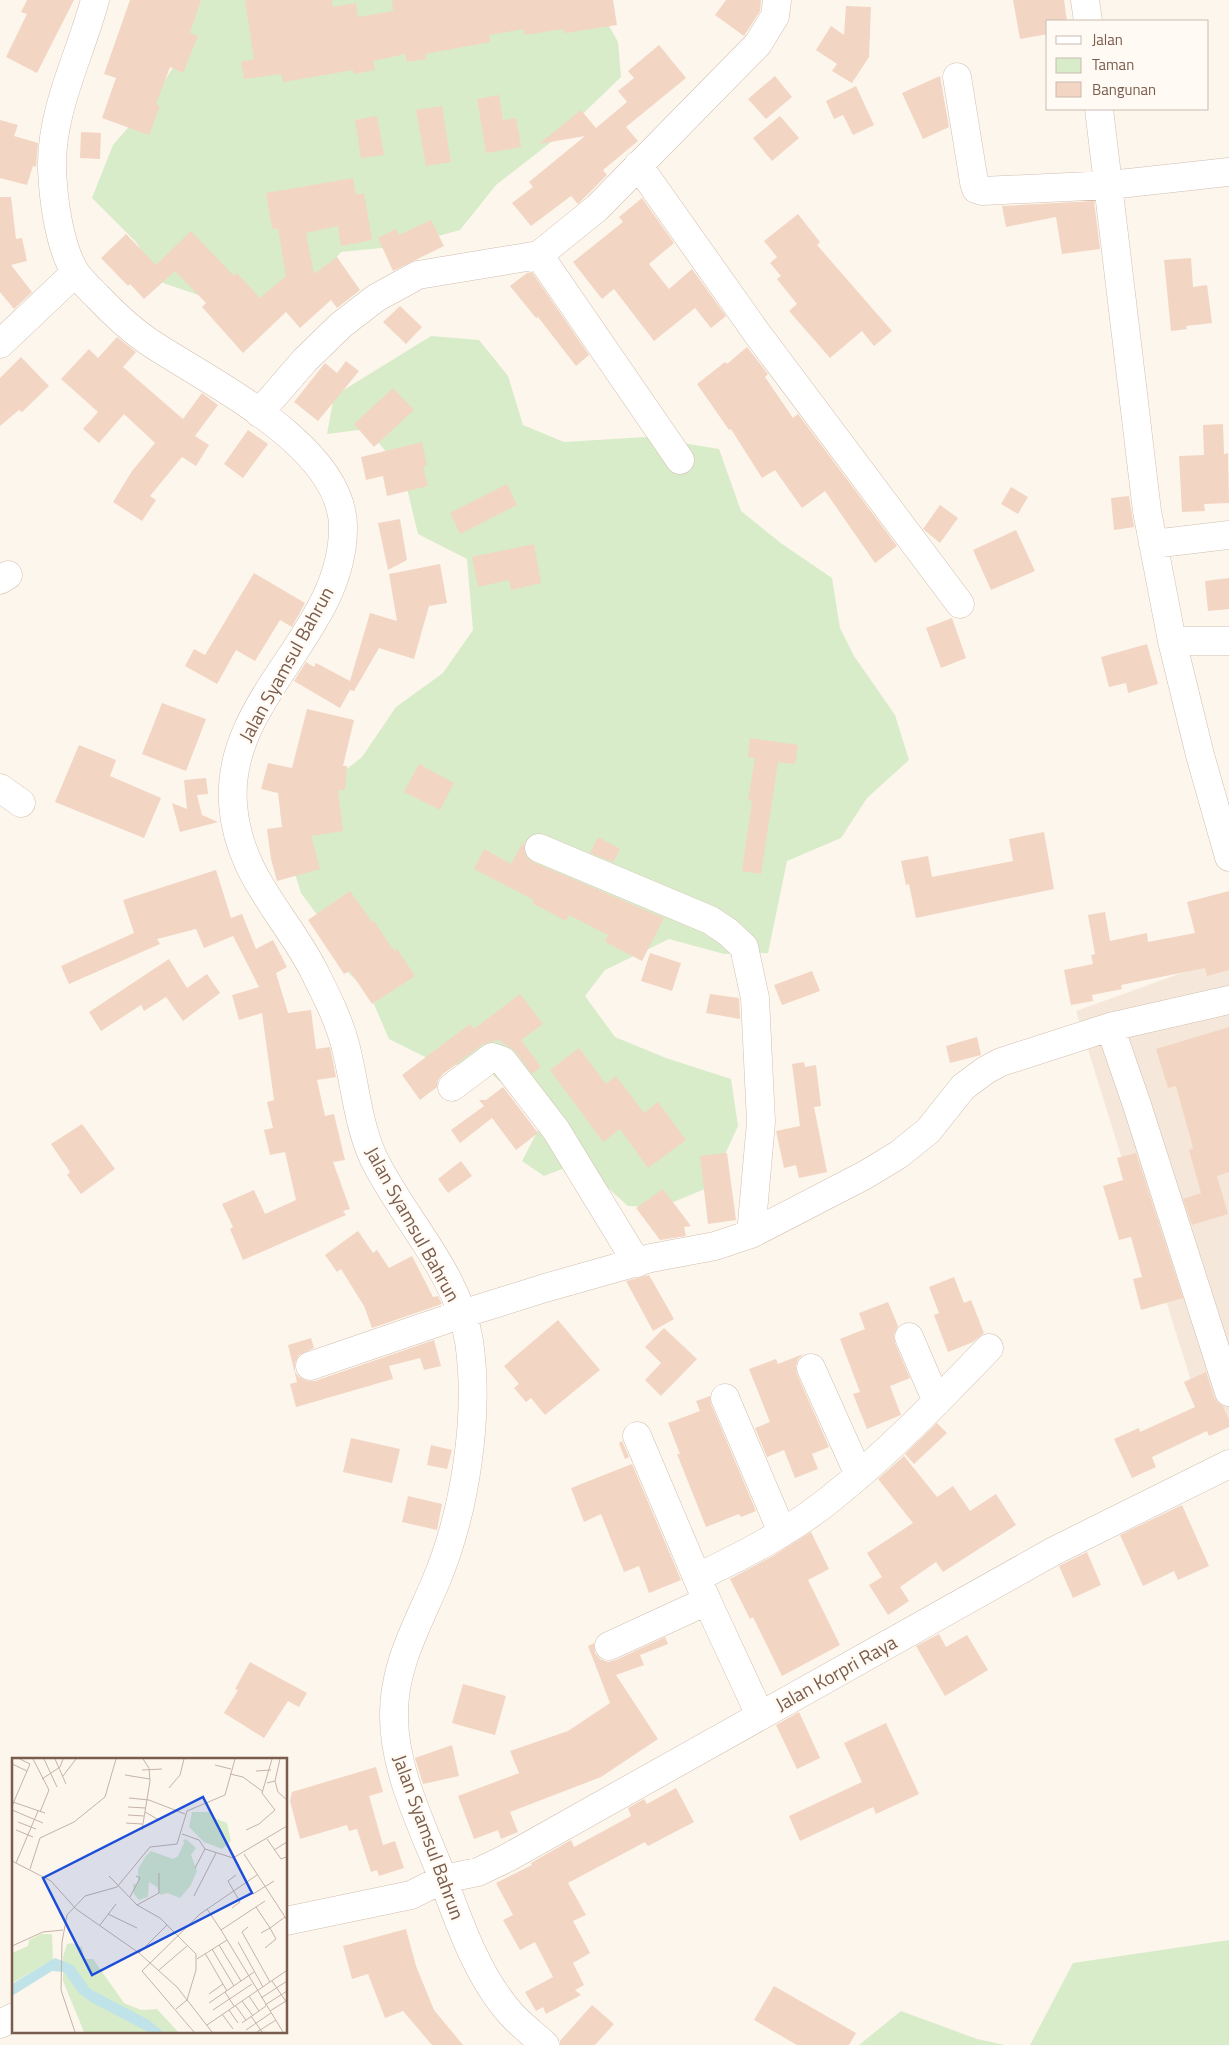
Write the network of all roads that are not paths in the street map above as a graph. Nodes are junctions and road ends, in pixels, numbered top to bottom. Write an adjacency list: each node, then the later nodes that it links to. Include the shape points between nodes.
1 (95, 0): 11 (street, Jalan Syamsul Bahrun, via 63,97 54,136 52,172 56,206 63,243)
2 (777, 0): 7 (street, via 775,16 758,44)
3 (1085, 0): 4 (street)
4 (1088, 20)
5 (957, 77): 9 (street, via 976,189)
6 (1100, 110): 9 (street)
7 (638, 166): 10 (street, via 596,208); 17 (street, via 756,332)
8 (1229, 172): 9 (street)
9 (1110, 185): 16 (street)
10 (539, 256): 13 (street, via 418,275 376,298 341,325 305,360); 14 (street)
11 (75, 273): 12 (street); 13 (street, Jalan Syamsul Bahrun, via 144,338)
12 (0, 344)
13 (259, 413): 27 (street, Jalan Syamsul Bahrun, via 278,426 316,462 342,509 343,530 333,580 320,611 259,706 242,741 233,774 233,806 240,840 252,874 308,960 338,1023 362,1129 374,1159 441,1269)
14 (680, 460)
15 (1229, 536): 16 (street)
16 (1153, 544): 19 (street)
17 (960, 604)
18 (1229, 640): 19 (street)
19 (1172, 641): 21 (street)
20 (539, 848): 25 (street, via 710,920 744,947 755,998 761,1122)
21 (1229, 857)
22 (1229, 1000): 23 (street)
23 (1110, 1027): 25 (street, via 1023,1054 986,1070 963,1088 922,1138 865,1175); 32 (street)
24 (452, 1087): 26 (street, via 492,1057 503,1062 556,1130)
25 (751, 1234): 26 (street, via 715,1246)
26 (637, 1262): 27 (street)
27 (462, 1314): 30 (street); 42 (street, Jalan Syamsul Bahrun, via 469,1341 471,1369 471,1418 465,1479 447,1552 404,1652 394,1713 396,1743 404,1774)
28 (909, 1338): 34 (street)
29 (990, 1348): 34 (street)
30 (310, 1366)
31 (811, 1368): 37 (street)
32 (1229, 1392)
33 (725, 1398): 38 (street)
34 (937, 1402): 37 (street)
35 (637, 1436): 39 (street)
36 (1229, 1464): 41 (street, Jalan Korpri Raya, via 1054,1551)
37 (859, 1475): 38 (street)
38 (782, 1532): 39 (street, via 745,1554)
39 (703, 1589): 40 (street); 41 (street)
40 (609, 1646)
41 (760, 1715): 42 (street, Jalan Korpri Raya, via 507,1858 478,1872)
42 (443, 1880): 43 (street, Jalan Korpri Raya, via 412,1895); 46 (street, Jalan Syamsul Bahrun, via 460,1924 496,1994 512,2015)
43 (288, 1922)
44 (12, 2018): 45 (street)
45 (0, 2024)
46 (546, 2045)

